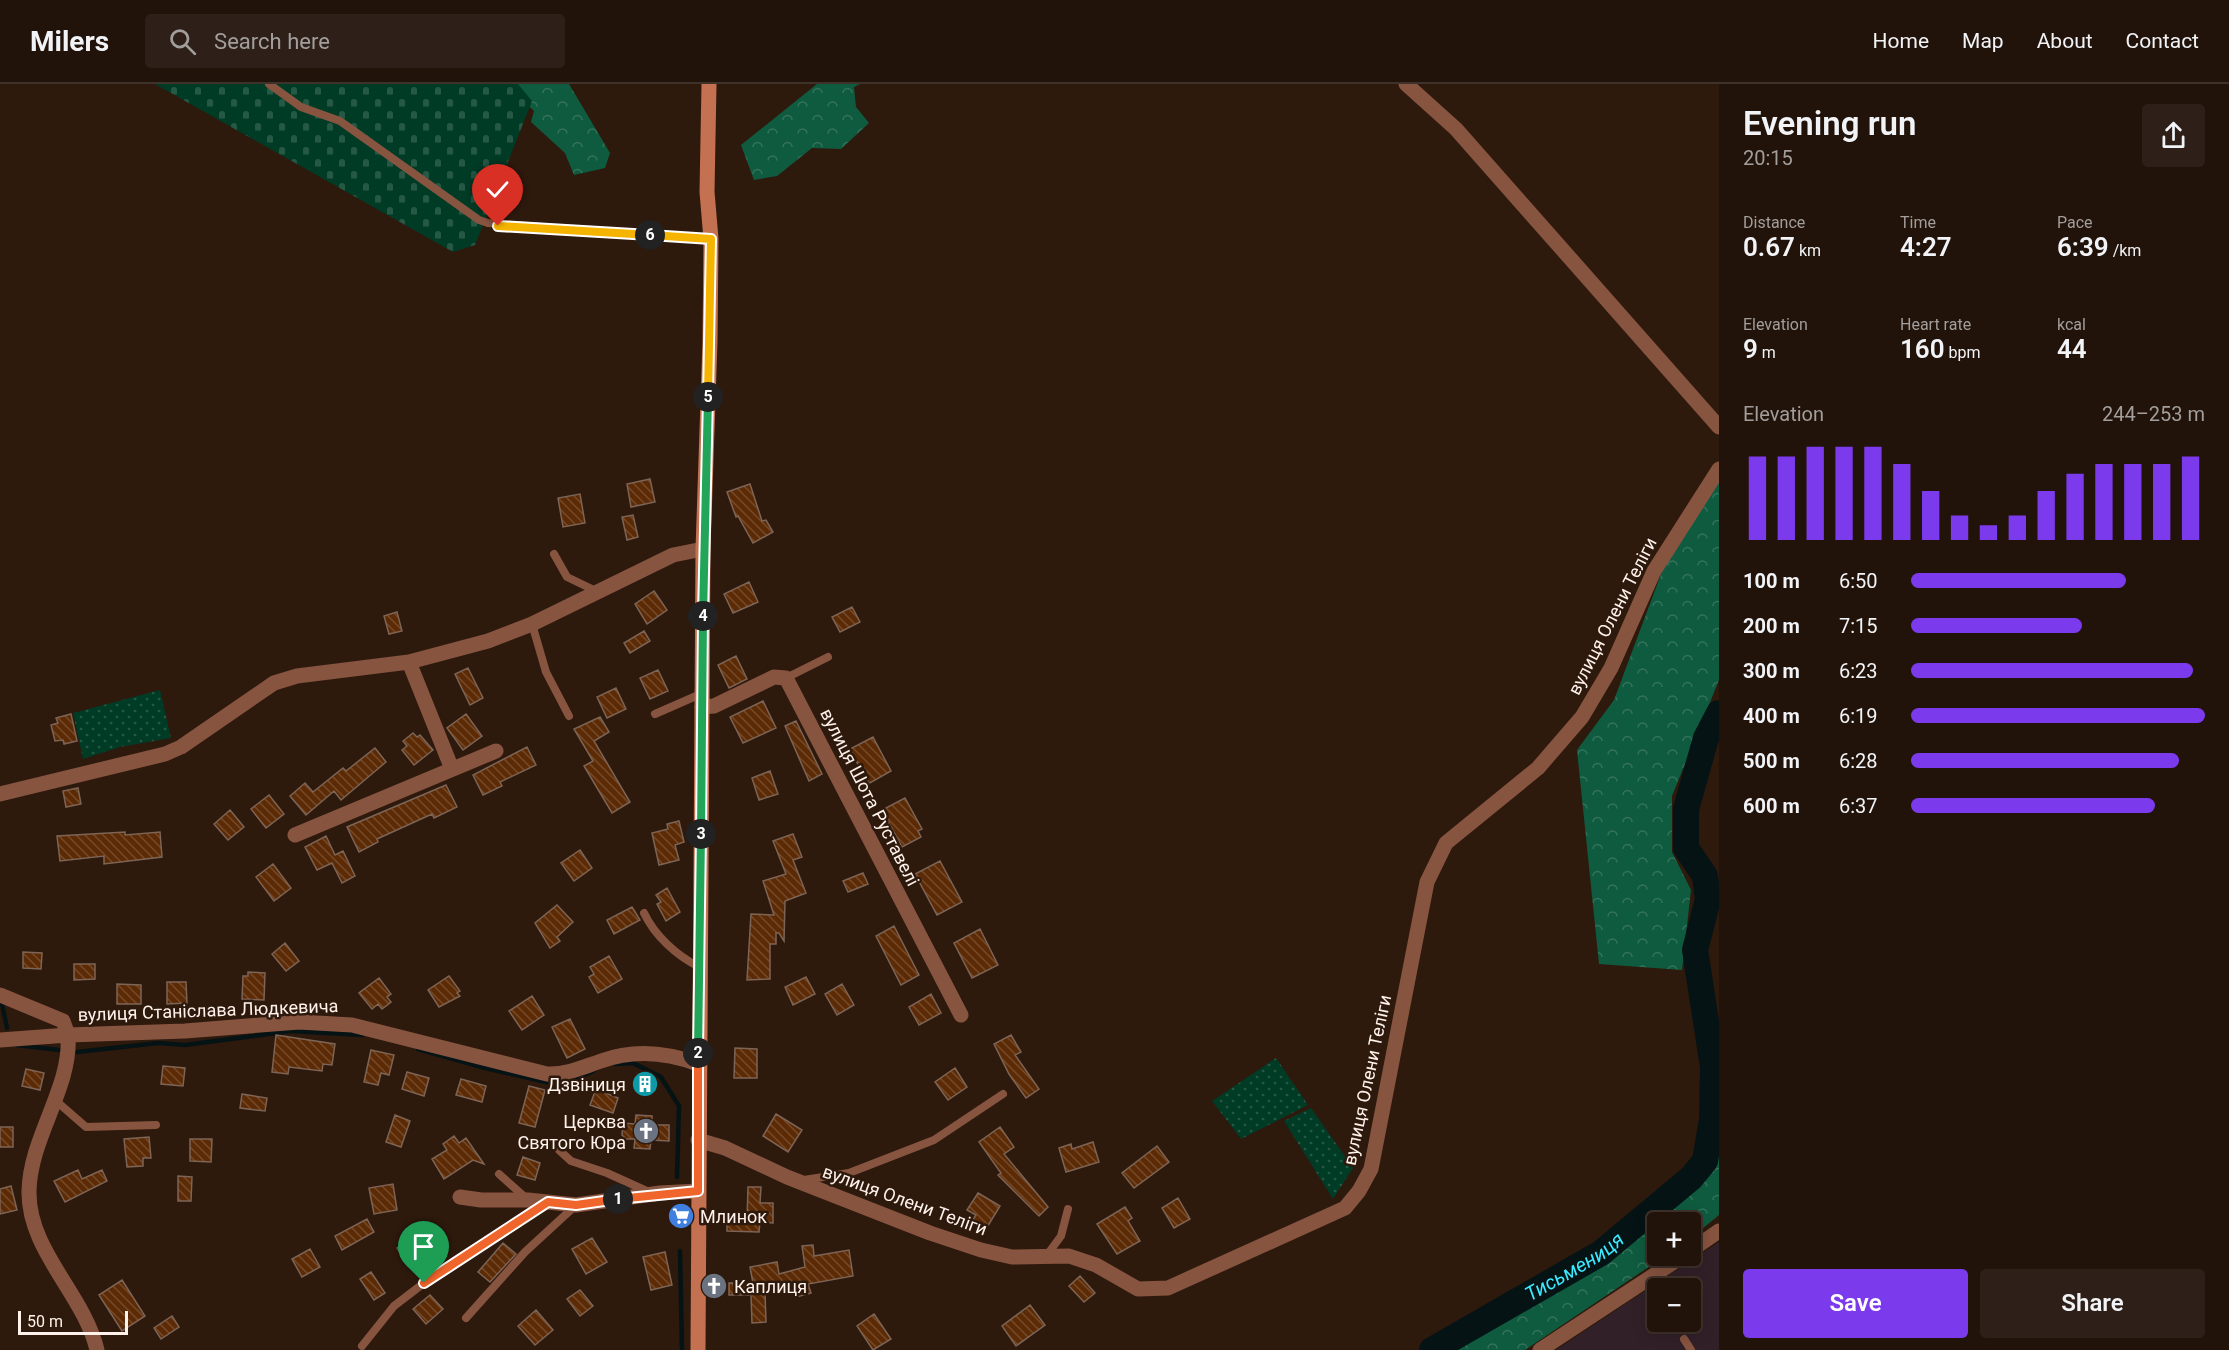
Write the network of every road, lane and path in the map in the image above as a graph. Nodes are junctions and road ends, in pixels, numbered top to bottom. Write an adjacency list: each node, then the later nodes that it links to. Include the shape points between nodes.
1 (269, 84): 4 (lane, via 301,107 340,121 488,224)
2 (709, 84): 4 (street, via 707,192)
3 (1406, 84): 5 (street, via 1456,129)
4 (711, 239): 7 (street)
5 (1719, 427)
6 (1719, 469): 44 (street, вулиця Олени Теліги, via 1654,571 1611,668 1582,717 1538,768 1446,843 1435,862 1427,882 1371,1169 1345,1208 1168,1288 1138,1289 1096,1265 1069,1256)
7 (703, 549): 9 (street, via 673,555); 14 (street)
8 (554, 554): 9 (lane, via 567,577)
9 (597, 592): 10 (street)
10 (532, 624): 12 (street); 16 (lane, via 546,672)
11 (828, 657): 13 (lane)
12 (409, 662): 18 (street); 19 (street, via 297,676 274,683 165,754)
13 (786, 678): 14 (street, via 774,677 714,705); 24 (street, вулиця Шота Руставелі)
14 (703, 700): 15 (lane); 22 (street)
15 (655, 714)
16 (569, 716)
17 (496, 751): 18 (street)
18 (452, 769): 20 (street)
19 (0, 794)
20 (295, 835)
21 (644, 913): 22 (lane, via 651,929 685,960)
22 (699, 967): 27 (street)
23 (0, 995): 25 (street, вулиця Станіслава Людкевича, via 63,1021)
24 (961, 1015)
25 (68, 1035): 26 (street, вулиця Станіслава Людкевича); 27 (street, вулиця Станіслава Людкевича, via 299,1022 352,1024 547,1074 575,1071 630,1054 658,1053); 29 (street, вулиця Станіслава Людкевича, via 68,1059)
26 (0, 1040)
27 (698, 1064): 31 (street)
28 (1003, 1094): 34 (lane, via 934,1140 849,1173)
29 (54, 1099): 30 (lane, via 86,1127); 49 (street, вулиця Станіслава Людкевича, via 32,1163 31,1211 41,1243 93,1333)
30 (156, 1125)
31 (698, 1140): 34 (street, вулиця Олени Теліги); 35 (street)
32 (559, 1150): 36 (lane, via 571,1161)
33 (499, 1174): 38 (lane)
34 (798, 1181): 44 (street, вулиця Олени Теліги, via 981,1250 1012,1257)
35 (698, 1191): 36 (street); 50 (street)
36 (653, 1194): 40 (street)
37 (460, 1197): 38 (street)
38 (528, 1200): 39 (street)
39 (548, 1202): 40 (street); 48 (lane, via 394,1306)
40 (576, 1205): 46 (lane, via 525,1252)
41 (1068, 1209): 44 (lane, via 1061,1236)
42 (1719, 1231): 43 (street)
43 (1701, 1243)
44 (1047, 1255)
45 (1668, 1266): 51 (street)
46 (466, 1318)
47 (1684, 1339): 52 (lane)
48 (362, 1346)
49 (97, 1350)
50 (698, 1350)
51 (1540, 1350)
52 (1691, 1350)

